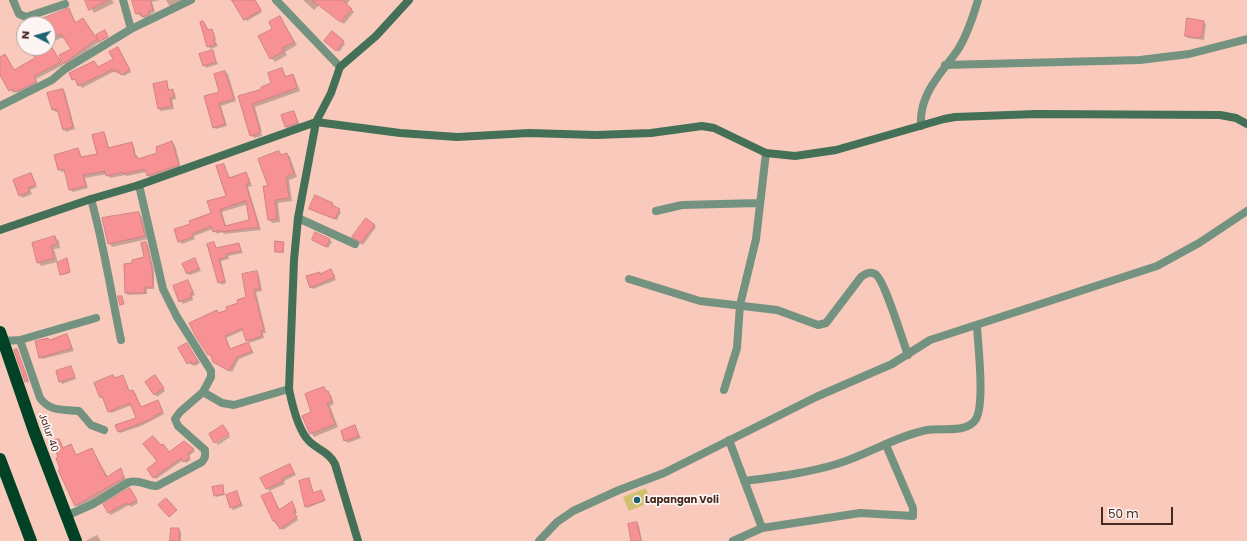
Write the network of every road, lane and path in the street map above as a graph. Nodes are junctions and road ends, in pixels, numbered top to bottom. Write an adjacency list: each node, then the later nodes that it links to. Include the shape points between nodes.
1 (13, 0): 7 (street, via 19,14 26,17)
2 (123, 0): 8 (street)
3 (191, 0): 8 (street)
4 (276, 0): 11 (street)
5 (409, 0): 11 (street, via 376,36)
6 (978, 0): 10 (street, via 957,50)
7 (65, 4)
8 (131, 29): 12 (street, via 65,69 52,80)
9 (1247, 39): 10 (street, via 1189,54 1140,60)
10 (945, 65): 15 (street, via 928,92 920,116)
11 (340, 67): 13 (street, via 331,93)
12 (0, 106)
13 (316, 122): 16 (street, via 464,138 529,133 651,133 702,126 714,128); 17 (street); 22 (street)
14 (1247, 124): 15 (street, via 1236,118 1220,115 1036,114 955,117)
15 (921, 126): 16 (street, via 808,156)
16 (766, 153): 19 (street)
17 (139, 185): 18 (street); 35 (street, via 163,289 177,317 211,371 211,377)
18 (91, 199): 23 (street); 31 (street, via 104,246)
19 (759, 202): 20 (street, via 682,205); 26 (street, via 756,239)
20 (656, 211)
21 (1247, 212): 28 (street, via 1200,243 1157,266)
22 (298, 218): 24 (street); 33 (street)
23 (0, 230)
24 (355, 244)
25 (629, 279): 26 (street, via 700,301)
26 (740, 305): 32 (street, via 777,310 814,325 821,325 826,323 861,277 873,273 878,276 888,298); 34 (street, via 737,348)
27 (96, 318): 30 (street)
28 (977, 326): 32 (street, via 930,340); 38 (street, via 980,370 977,417 964,428 937,428 918,432)
29 (2, 337): 30 (street); 41 (highway, Jalur 40)
30 (20, 340): 36 (street, via 44,404 54,409 79,412 91,425)
31 (121, 340)
32 (908, 355): 37 (street)
33 (289, 389): 35 (street, via 234,405 222,403); 45 (street, via 293,410 306,437 328,454 335,464)
34 (724, 390)
35 (203, 392): 41 (street, via 175,419 178,426 205,450 202,462 157,486 129,482 93,504)
36 (104, 430)
37 (729, 440): 40 (street); 46 (street, via 664,473 572,511)
38 (886, 445): 40 (street, via 818,469); 42 (street, via 913,508 913,516 860,512)
39 (0, 459): 43 (highway)
40 (744, 481): 42 (street)
41 (66, 516): 44 (highway, Jalur 40)
42 (762, 528): 47 (street)
43 (31, 541)
44 (76, 541)
45 (358, 541)
46 (539, 541)
47 (733, 541)

